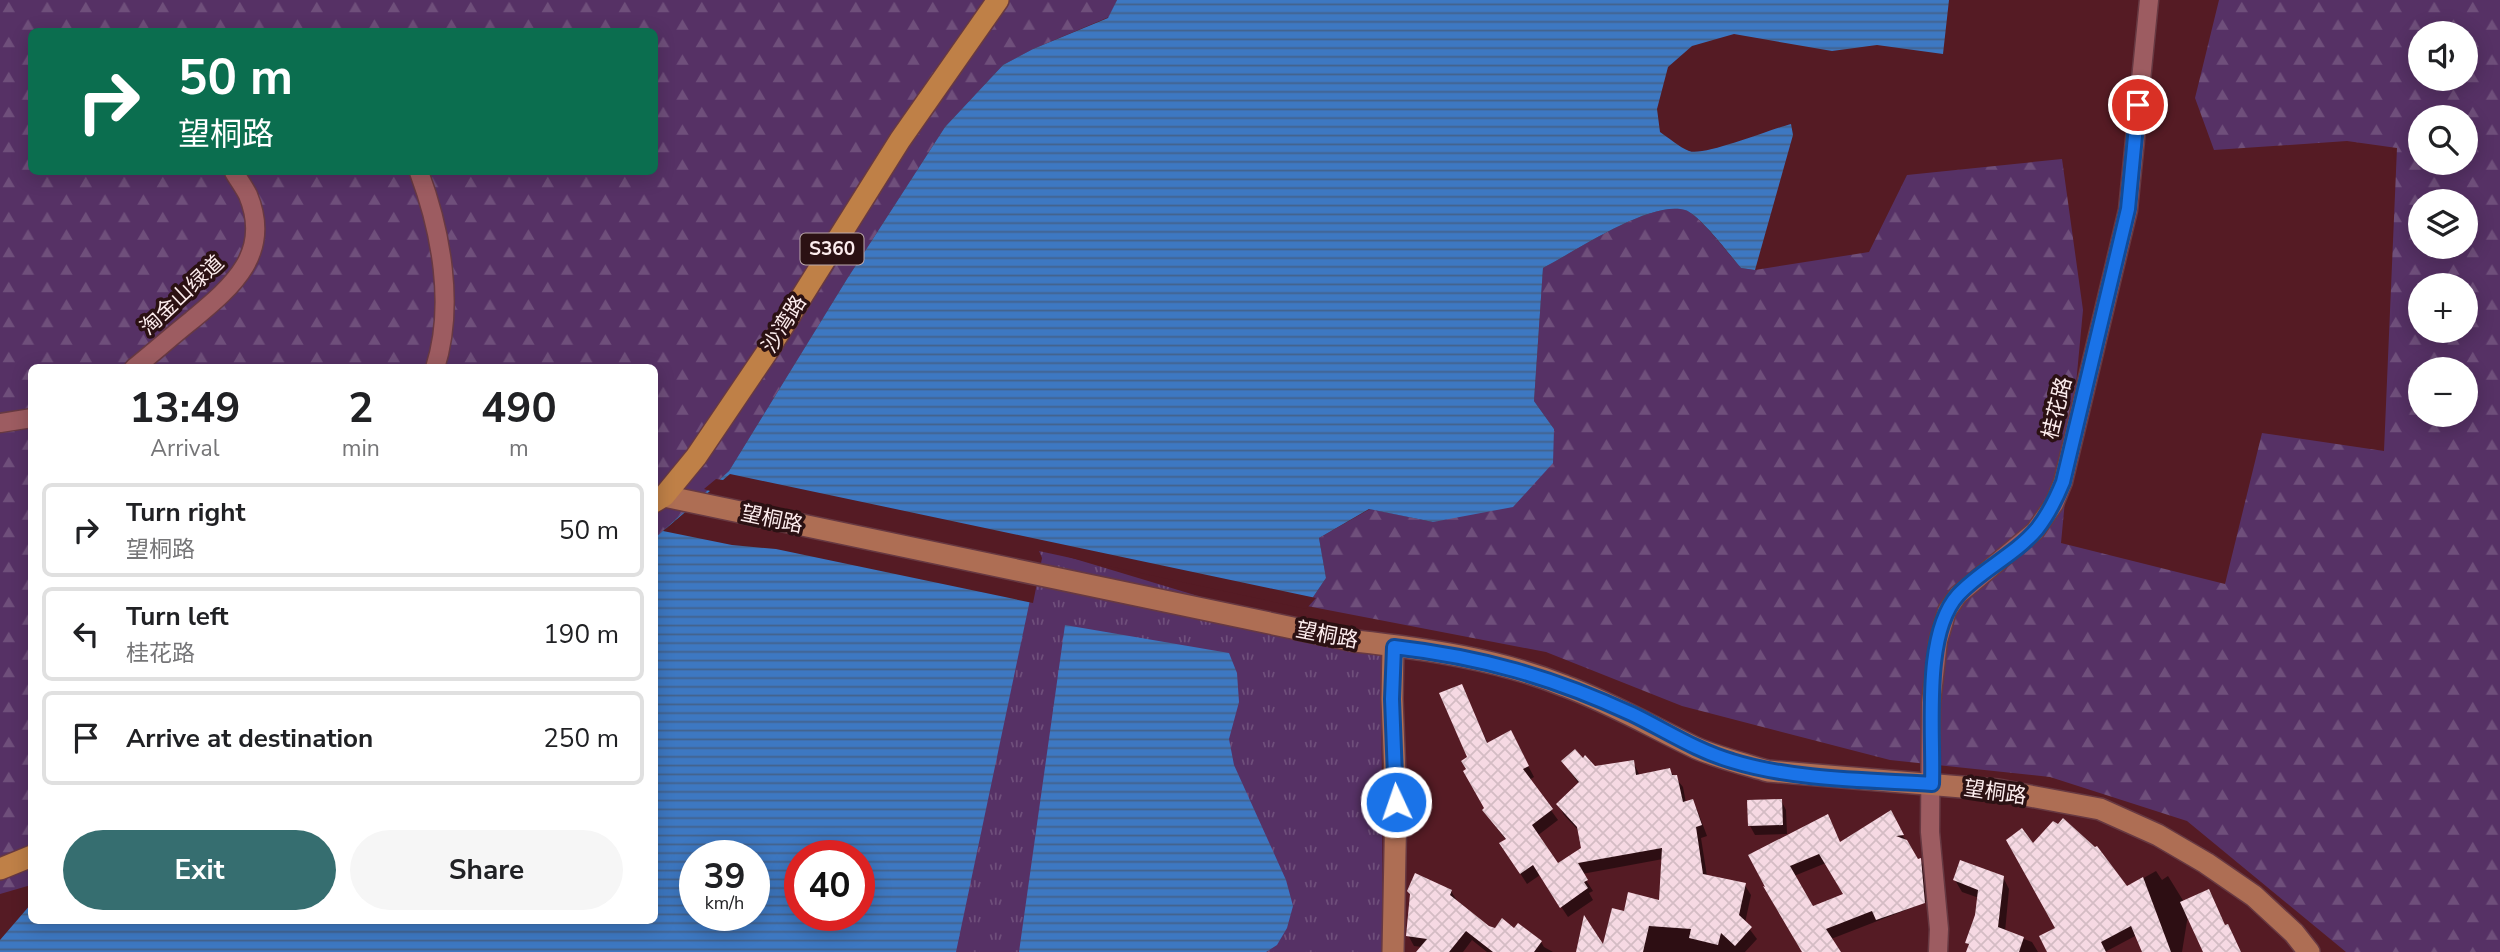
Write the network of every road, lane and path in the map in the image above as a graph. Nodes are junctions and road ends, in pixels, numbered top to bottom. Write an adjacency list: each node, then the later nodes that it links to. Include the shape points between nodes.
1 (998, 0): 9 (main road, 沙湾路 / S360, via 900,140 696,457)
2 (2149, 0): 11 (street, 桂花路, via 2128,209 2063,482 2035,531 1958,595 1947,611 1934,668)
3 (236, 175): 5 (street, 淘金山绿道, via 254,217 248,262 235,282)
4 (420, 175): 6 (street, via 441,256 444,291)
5 (139, 364)
6 (436, 364)
7 (28, 419): 8 (street)
8 (0, 423)
9 (659, 499): 10 (main road, 望桐路)
10 (1394, 647): 11 (main road, 望桐路, via 1497,664 1553,681 1697,748 1768,771); 14 (main road)
11 (1932, 784): 15 (street, 桂花路, via 1930,832); 16 (main road, 望桐路, via 1998,790 2100,809 2158,835 2216,869 2254,896)
12 (28, 858): 13 (main road)
13 (0, 869)
14 (1393, 952)
15 (1938, 952)
16 (2309, 952)

